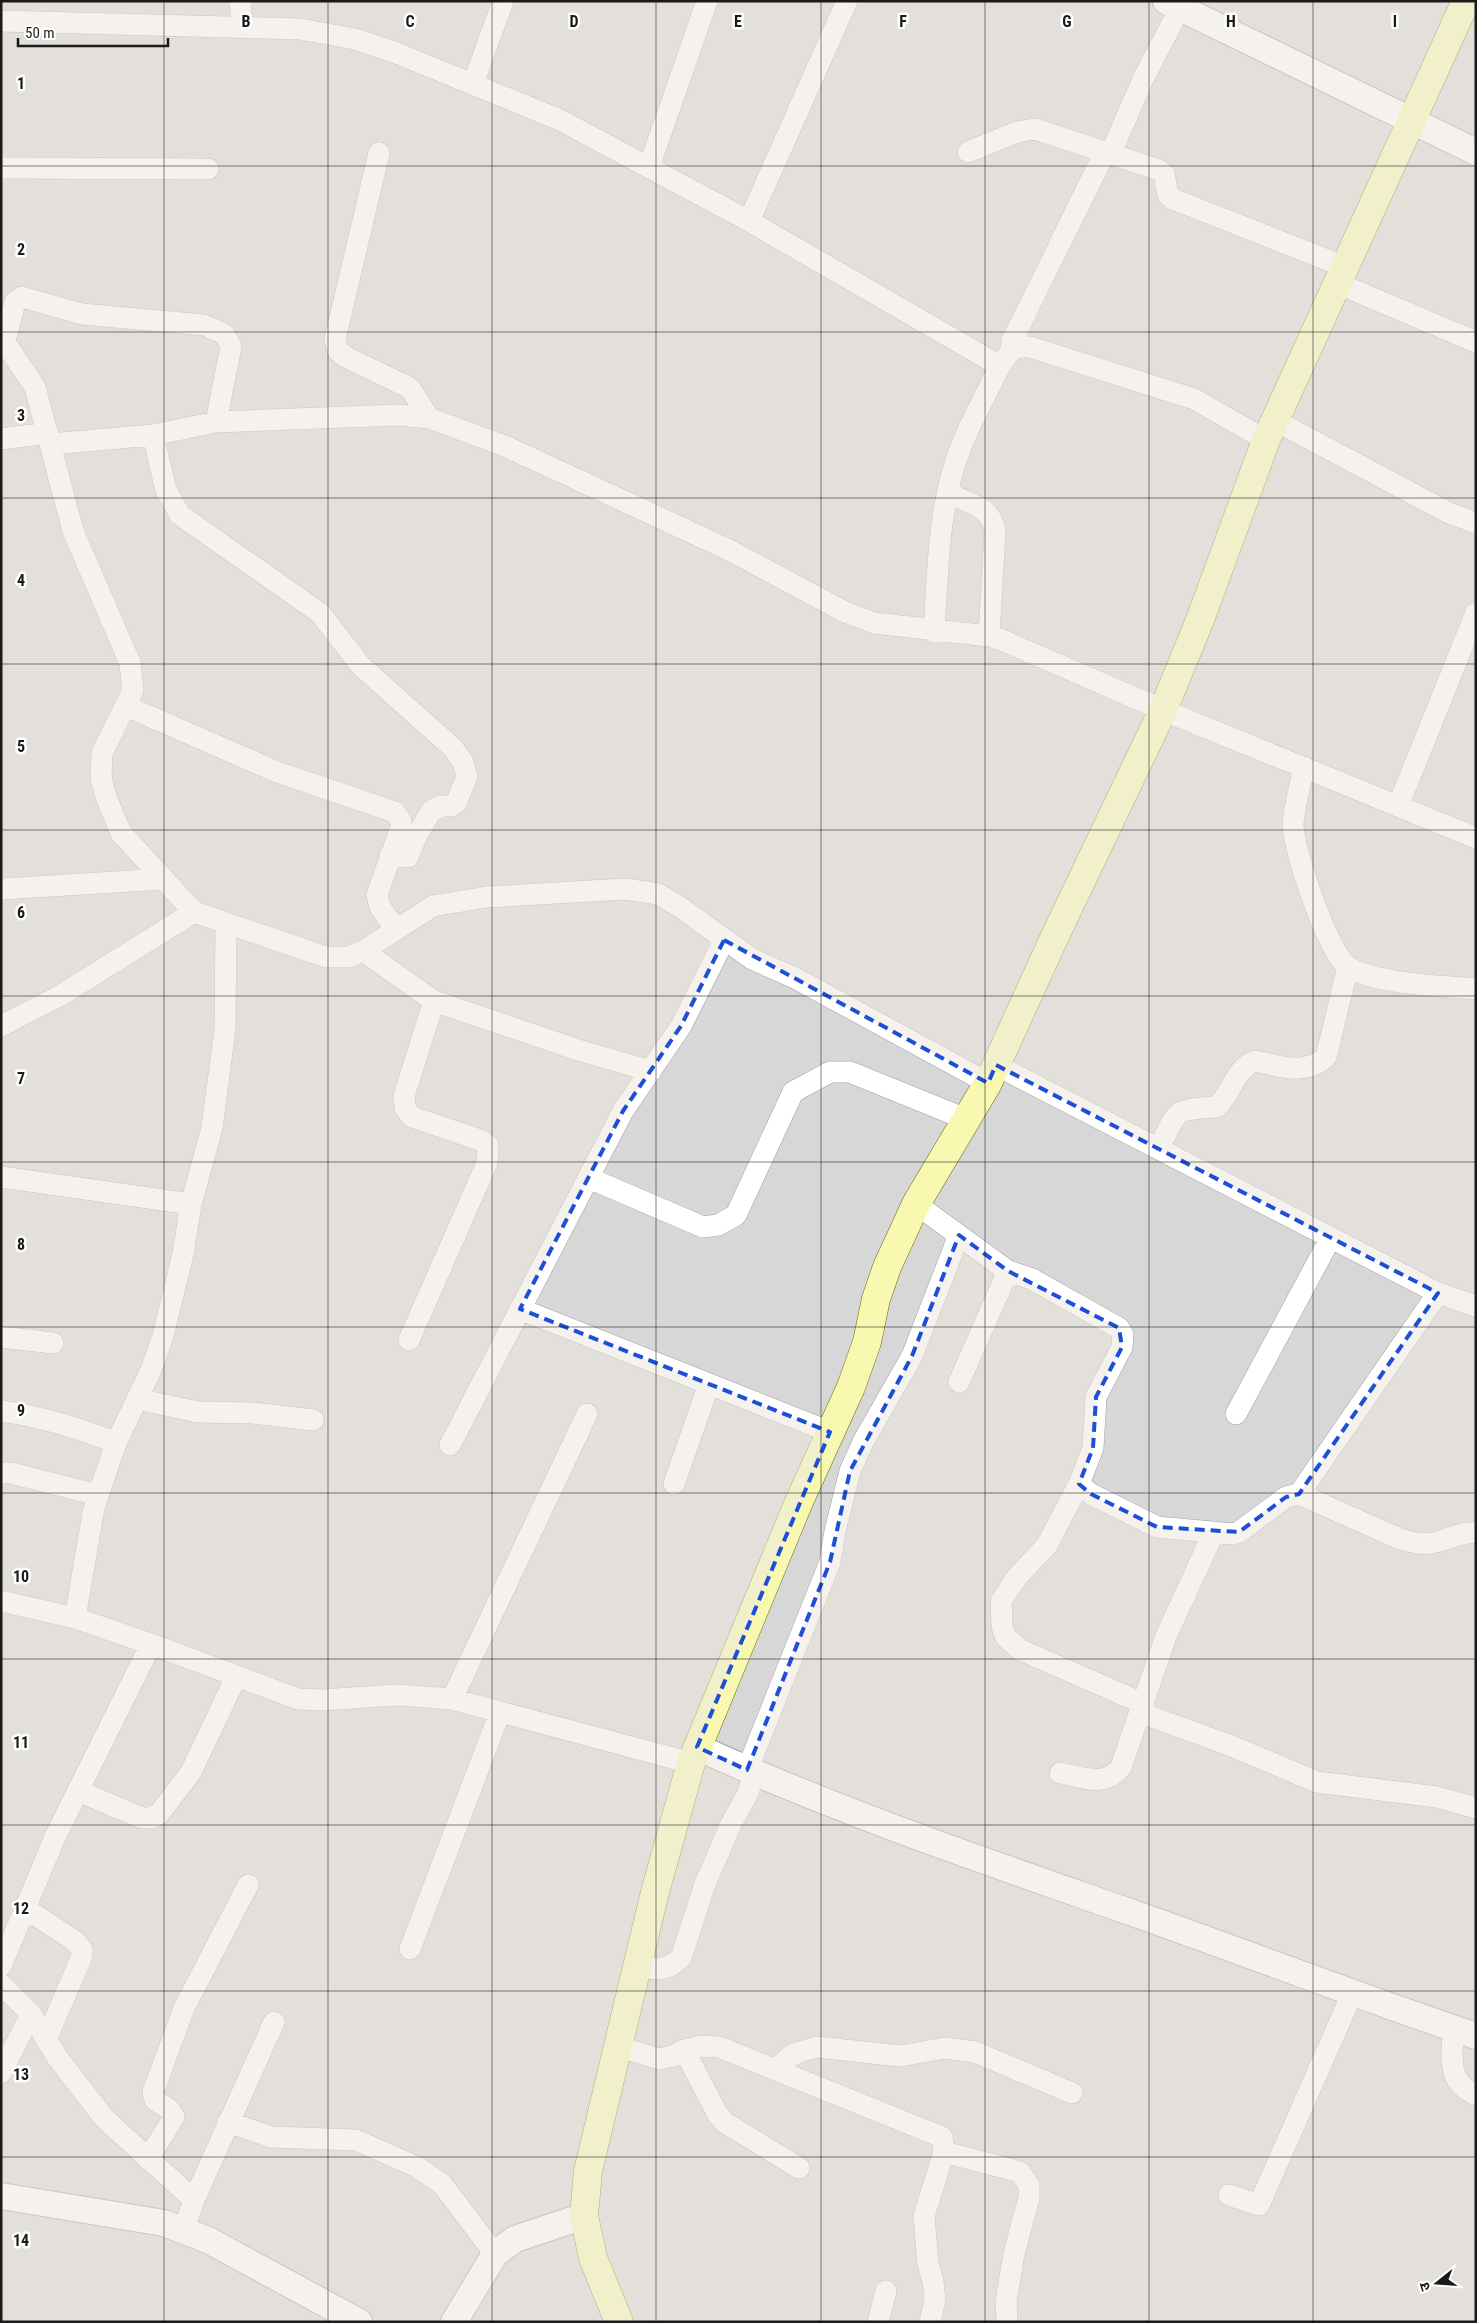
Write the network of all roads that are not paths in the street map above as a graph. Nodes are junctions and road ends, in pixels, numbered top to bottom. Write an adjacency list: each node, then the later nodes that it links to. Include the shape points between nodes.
1 (240, 1): 8 (street)
2 (503, 1): 9 (street)
3 (707, 1): 15 (street)
4 (847, 1): 18 (street)
5 (1466, 1): 10 (main road)
6 (1173, 5): 10 (street); 14 (street, via 1144,77)
7 (1, 21): 8 (street)
8 (242, 27): 9 (street, via 300,29 355,39)
9 (473, 84): 15 (street, via 560,120)
10 (1412, 122): 13 (street); 19 (main road)
11 (379, 152): 23 (street, via 336,345 346,357 410,388)
12 (968, 152): 14 (street, via 1016,132 1035,129)
13 (1476, 152)
14 (1107, 154): 19 (street, via 1159,170 1164,174 1168,195 1173,199); 22 (street)
15 (650, 167): 18 (street)
16 (1, 168): 17 (street)
17 (208, 169)
18 (749, 220): 22 (street)
19 (1341, 275): 21 (street); 25 (main road)
20 (3, 339): 24 (street, via 15,302 22,297 82,314 204,325 224,334 232,346); 28 (street, via 35,387)
21 (1476, 342)
22 (1005, 357): 25 (street, via 1020,346 1030,347 1194,399); 29 (street, via 962,445)
23 (429, 418): 24 (street, via 399,415); 32 (street, via 504,446 729,550 845,612 874,624)
24 (216, 422): 26 (street)
25 (1271, 430): 30 (street); 35 (main road)
26 (153, 435): 28 (street); 39 (street, via 166,490 180,515 320,612 361,666 453,748 463,762 467,777 456,803 431,811 408,857)
27 (1, 439): 28 (street)
28 (49, 439): 34 (street, via 73,531 130,663 133,690)
29 (948, 494): 32 (street, via 940,546); 33 (street, via 982,508 994,520)
30 (1476, 523)
31 (1476, 613): 37 (street)
32 (934, 632): 33 (street)
33 (989, 636): 35 (street)
34 (126, 706): 39 (street, via 277,772 394,812 401,821 401,827); 40 (street, via 102,752 101,778 122,833)
35 (1163, 710): 36 (street); 52 (main road)
36 (1304, 767): 37 (street); 47 (street, via 1293,824 1296,850 1336,954)
37 (1398, 806): 38 (street)
38 (1476, 838)
39 (390, 855): 44 (street, via 377,895 380,907)
40 (164, 880): 41 (street); 42 (street)
41 (1, 889)
42 (194, 912): 43 (street); 50 (street, via 61,995)
43 (226, 923): 46 (street, via 326,957 349,957); 57 (street, via 225,1030 212,1128)
44 (396, 930): 45 (street, via 432,906 487,897 625,889 658,894); 46 (street)
45 (724, 940): 51 (street, via 681,1026); 52 (street, via 752,959)
46 (363, 951): 49 (street)
47 (1348, 967): 48 (street, via 1376,977 1416,984); 54 (street, via 1326,1057 1319,1063 1296,1069 1255,1061 1249,1063 1242,1068 1230,1092 1217,1107 1185,1109 1176,1114)
48 (1476, 989)
49 (434, 1001): 51 (street); 66 (street, via 404,1096 406,1108 412,1117 480,1140 488,1145 489,1154)
50 (1, 1026)
51 (651, 1071): 56 (street, via 624,1111)
52 (992, 1074): 53 (main road); 54 (street)
53 (968, 1120): 56 (street, via 850,1072 830,1072 793,1092 736,1215 718,1225 703,1227); 58 (main road)
54 (1159, 1148): 60 (street)
55 (1, 1176): 57 (street)
56 (589, 1178): 64 (street)
57 (191, 1204): 70 (street, via 183,1254 163,1336)
58 (916, 1204): 59 (street); 75 (main road, via 887,1267 867,1342)
59 (959, 1235): 61 (street); 93 (street, via 912,1356 850,1471 830,1562)
60 (1330, 1239): 62 (street); 73 (street)
61 (1008, 1270): 68 (street); 80 (street, via 1032,1279 1111,1322 1123,1335 1122,1347 1096,1397 1093,1448)
62 (1438, 1294): 63 (street); 81 (street)
63 (1476, 1306)
64 (520, 1309): 69 (street); 77 (street)
65 (1, 1337): 67 (street)
66 (409, 1340)
67 (53, 1343)
68 (959, 1382)
69 (709, 1384): 75 (street); 79 (street)
70 (137, 1399): 74 (street, via 198,1412 254,1413); 76 (street)
71 (1, 1411): 76 (street, via 75,1426)
72 (587, 1414): 89 (street)
73 (1236, 1414)
74 (313, 1420)
75 (830, 1432): 92 (main road)
76 (116, 1443): 82 (street)
77 (450, 1445)
78 (1, 1473): 82 (street)
79 (674, 1484)
80 (1079, 1484): 83 (street, via 1091,1494 1157,1527); 90 (street, via 1047,1545 1016,1578 1001,1601 1002,1626 1005,1636 1019,1649)
81 (1299, 1494): 83 (street, via 1286,1497 1239,1532); 84 (street, via 1415,1543 1432,1544)
82 (98, 1495): 86 (street)
83 (1214, 1532): 90 (street, via 1166,1636)
84 (1476, 1533)
85 (1, 1601): 86 (street)
86 (75, 1618): 87 (street)
87 (151, 1644): 88 (street); 95 (street)
88 (236, 1677): 89 (street, via 298,1699 397,1695); 95 (street, via 191,1772 159,1814 142,1818)
89 (452, 1699): 91 (street)
90 (1142, 1709): 94 (street, via 1120,1767 1113,1776 1100,1780); 96 (street, via 1317,1782 1436,1797)
91 (500, 1712): 92 (street); 99 (street)
92 (694, 1755): 93 (street); 101 (main road)
93 (751, 1771): 101 (street, via 748,1793 705,1884 681,1958 659,1969); 103 (street, via 944,1846)
94 (1060, 1773)
95 (78, 1792): 98 (street, via 55,1837)
96 (1476, 1808)
97 (248, 1885): 116 (street, via 184,2008 153,2092 155,2100 170,2110 174,2117)
98 (26, 1909): 100 (street); 107 (street, via 75,1941 82,1950)
99 (410, 1949)
100 (1, 1966)
101 (636, 1967): 108 (main road)
102 (1, 1984): 104 (street)
103 (1352, 1994): 106 (street); 119 (street, via 1259,2205)
104 (30, 2014): 107 (street); 111 (street)
105 (274, 2022): 114 (street)
106 (1465, 2032): 113 (street, via 1452,2070 1464,2090)
107 (46, 2040): 116 (street, via 104,2118)
108 (617, 2046): 109 (street, via 658,2059); 121 (main road, via 588,2171)
109 (684, 2050): 110 (street, via 701,2046 719,2047); 117 (street, via 724,2122)
110 (776, 2070): 112 (street, via 789,2057 817,2047 900,2056 945,2048 975,2052); 115 (street, via 942,2138)
111 (1, 2073)
112 (1072, 2093)
113 (1476, 2095)
114 (228, 2122): 120 (street); 123 (street, via 271,2137 356,2140 417,2167 442,2184)
115 (944, 2152): 129 (street, via 924,2216 934,2299); 130 (street, via 1020,2172 1028,2186 1029,2197 1006,2301)
116 (148, 2159): 120 (street)
117 (799, 2168)
118 (1, 2196): 122 (street, via 164,2224)
119 (1229, 2196)
120 (194, 2200): 122 (street)
121 (584, 2216): 123 (street, via 515,2239); 127 (main road, via 593,2258)
122 (183, 2231): 125 (street, via 208,2240)
123 (495, 2254): 126 (street)
124 (886, 2291): 128 (street)
125 (359, 2322)
126 (454, 2322)
127 (619, 2322)
128 (878, 2322)
129 (930, 2322)
130 (1007, 2322)

